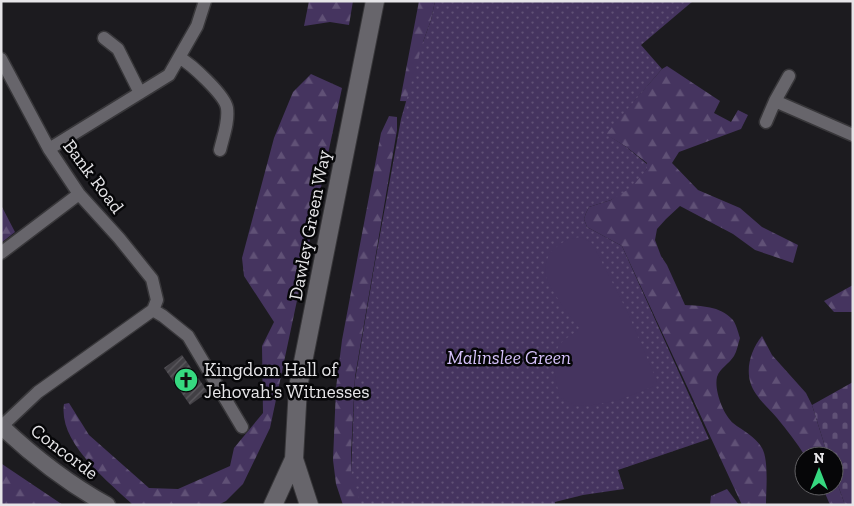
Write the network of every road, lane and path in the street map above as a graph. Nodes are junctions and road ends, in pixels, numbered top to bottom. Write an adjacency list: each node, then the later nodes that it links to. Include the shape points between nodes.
1 (205, 1): 4 (street, via 197,26)
2 (375, 1): 18 (main road, Dawley Green Way, via 298,387)
3 (104, 38): 7 (street, via 118,49)
4 (180, 58): 7 (street, via 169,75); 12 (street, via 200,73 225,101 226,127)
5 (1, 59): 11 (street, Bank Road)
6 (789, 76): 8 (street)
7 (140, 93): 11 (street)
8 (775, 100): 9 (street); 10 (street)
9 (766, 122)
10 (853, 135)
11 (49, 149): 13 (street, Bank Road)
12 (220, 150)
13 (79, 194): 14 (street); 15 (street, Bank Road, via 152,279 157,300)
14 (1, 253)
15 (153, 310): 16 (street, via 38,392); 17 (street, via 188,336)
16 (2, 426): 19 (street, Concorde, via 44,464)
17 (242, 427)
18 (294, 459): 20 (main road, Dawley Green Way); 21 (main road, Dawley Green Way)
19 (107, 505)
20 (274, 505)
21 (309, 505)

